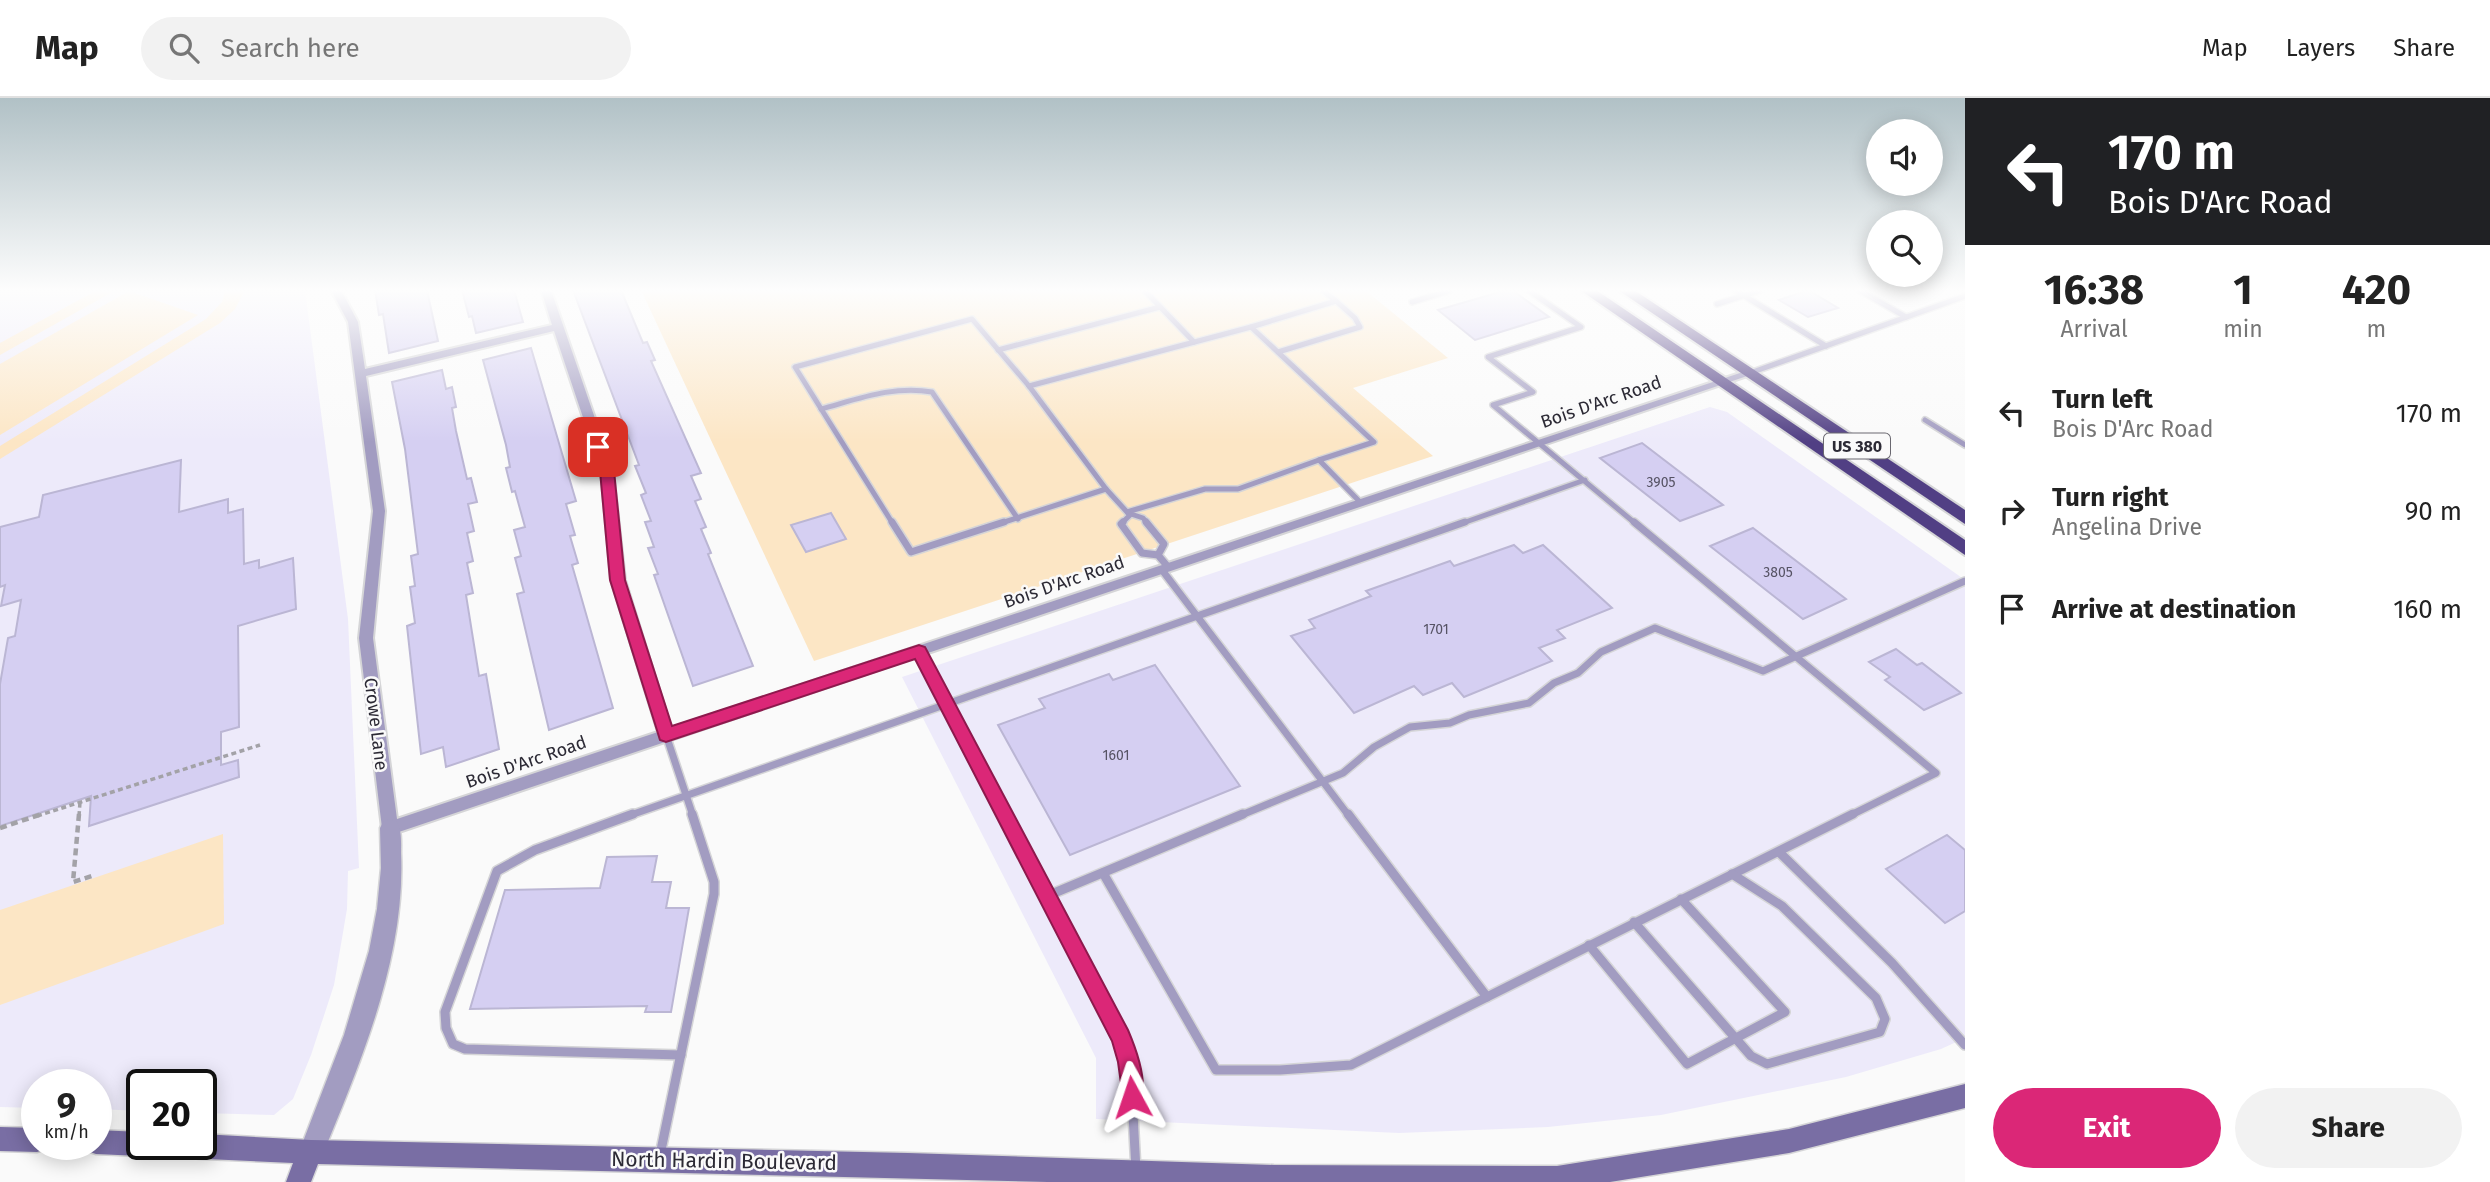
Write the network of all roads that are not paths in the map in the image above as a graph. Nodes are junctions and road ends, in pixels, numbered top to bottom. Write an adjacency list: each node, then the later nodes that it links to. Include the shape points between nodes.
1 (356, 341): 21 (street, Crowe Lane)
2 (499, 341): 21 (street)
3 (561, 341): 43 (street, via 607,471 618,580)
4 (892, 341): 24 (lane, via 795,367)
5 (990, 341): 18 (lane)
6 (1033, 341): 18 (lane)
7 (1199, 341): 16 (lane)
8 (1266, 341): 19 (lane)
9 (1315, 341): 19 (lane)
10 (1539, 341): 26 (lane, via 1488,357 1533,392 1493,405)
11 (1661, 341): 22 (highway, US 380)
12 (1680, 341): 20 (highway, via 1712,362)
13 (1701, 341): 20 (highway, US 380)
14 (1817, 341): 17 (lane)
15 (1841, 341): 17 (lane)
16 (1194, 342): 23 (lane)
17 (1826, 346): 20 (lane)
18 (998, 350): 23 (lane)
19 (1278, 352): 28 (lane, via 1374,442)
20 (1750, 373): 22 (street, Bois D'Arc Road); 33 (highway, US 380)
21 (360, 374): 46 (street, Crowe Lane, via 379,511 366,638)
22 (1721, 382): 26 (street, Bois D'Arc Road); 35 (highway, US 380)
23 (1029, 386): 30 (lane)
24 (821, 409): 34 (lane, via 903,389 932,392); 34 (lane, via 911,552)
25 (1925, 420): 27 (lane)
26 (1540, 443): 29 (lane); 31 (street, Bois D'Arc Road)
27 (1965, 445)
28 (1319, 460): 31 (lane); 32 (lane, via 1238,489 1205,489)
29 (1585, 480): 39 (lane); 41 (lane)
30 (1106, 489): 32 (lane); 34 (lane)
31 (1361, 503): 37 (street, Bois D'Arc Road)
32 (1128, 514): 36 (lane, via 1143,518 1164,544); 36 (lane, via 1121,524 1142,553)
33 (1965, 518)
34 (1018, 519)
35 (1965, 550)
36 (1158, 555): 37 (lane)
37 (1165, 568): 39 (lane); 40 (street, Bois D'Arc Road)
38 (1965, 581): 41 (lane)
39 (1197, 617): 42 (lane); 44 (lane)
40 (919, 651): 42 (lane); 43 (street, Bois D'Arc Road)
41 (1797, 657): 44 (lane, via 1763,671 1656,628 1601,652 1578,673 1554,683 1529,704 1450,723 1410,727); 47 (lane, via 1936,772)
42 (945, 705): 45 (lane); 50 (lane)
43 (666, 735): 45 (lane); 46 (street, Bois D'Arc Road)
44 (1322, 782): 48 (lane); 54 (lane)
45 (686, 795): 57 (lane, via 714,894); 57 (lane, via 535,849 497,872 445,1012 453,1044 465,1049)
46 (390, 828): 62 (street, Crowe Lane, via 391,873 371,986)
47 (1779, 852): 49 (lane); 56 (lane, via 1892,963)
48 (1103, 873): 50 (lane); 54 (lane, via 1216,1070 1351,1065)
49 (1732, 874): 51 (lane); 55 (lane, via 1782,906 1876,998 1885,1019 1880,1032 1767,1064 1751,1056)
50 (1046, 896): 64 (lane, via 1125,1049 1131,1077)
51 (1681, 899): 52 (lane); 55 (lane, via 1785,1012)
52 (1634, 922): 53 (lane); 55 (lane)
53 (1589, 945): 54 (lane); 55 (lane, via 1687,1064)
54 (1487, 997)
55 (1736, 1038)
56 (1965, 1045)
57 (681, 1055): 63 (lane)
58 (1965, 1096): 64 (main road, North Hardin Boulevard, via 1789,1141 1557,1178)
59 (0, 1139): 60 (main road)
60 (21, 1140)
61 (217, 1147): 62 (main road, North Hardin Boulevard)
62 (311, 1152): 63 (main road, North Hardin Boulevard); 65 (main road)
63 (659, 1159): 64 (main road, North Hardin Boulevard)
64 (1136, 1177)
65 (298, 1182)

